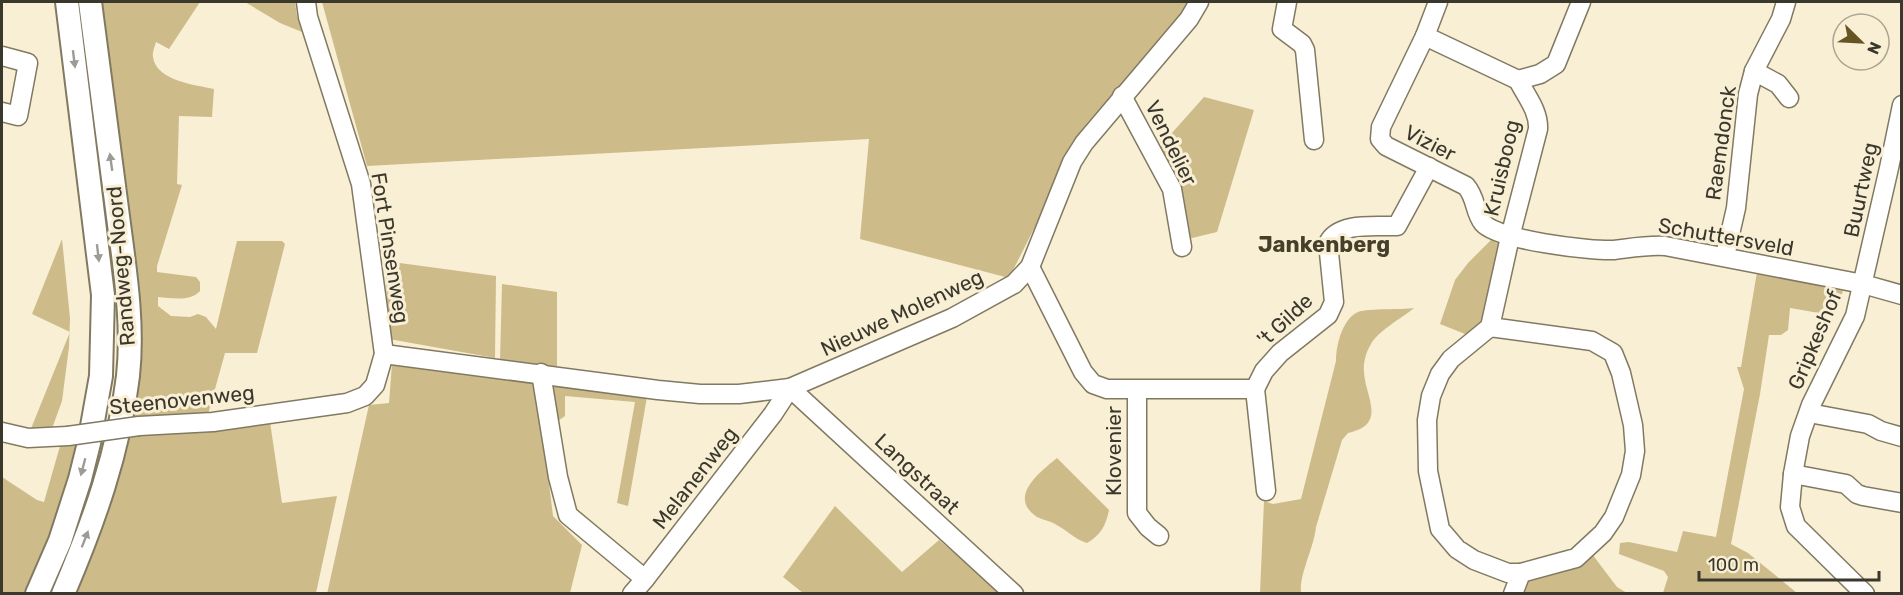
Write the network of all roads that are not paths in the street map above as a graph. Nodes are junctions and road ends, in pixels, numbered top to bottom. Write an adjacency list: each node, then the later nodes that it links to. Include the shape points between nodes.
1 (67, 2): 42 (main road, Randweg-Noord, one-way to 42, via 103,295 101,376 80,479)
2 (90, 2): 43 (main road, Randweg-Noord, one-way to 2, via 116,444 128,377 130,335 127,280)
3 (306, 2): 27 (street, Fort Pinsenweg, via 361,184)
4 (1199, 2): 13 (street, Nieuwe Molenweg, via 1189,19)
5 (1287, 2): 17 (street, via 1282,29 1305,50)
6 (1438, 2): 9 (street)
7 (1581, 2): 12 (street, via 1556,64 1540,74)
8 (1786, 2): 11 (street, Raemdonck)
9 (1425, 36): 12 (street); 18 (street, Vizier, via 1381,127 1380,139)
10 (2, 56): 16 (street, via 28,63 18,116)
11 (1754, 71): 14 (street, Raemdonck, via 1778,84); 22 (street, Raemdonck, via 1736,208)
12 (1518, 80): 20 (street, Kruisboog, via 1539,119)
13 (1122, 96): 21 (street, Vendelier, via 1172,189); 23 (street, Nieuwe Molenweg, via 1072,162)
14 (1789, 98)
15 (1902, 105): 19 (street, Buurtweg)
16 (2, 112)
17 (1314, 140)
18 (1429, 168): 20 (street, Vizier, via 1466,186 1484,224); 30 (street, 't Gilde, via 1397,226 1349,228 1331,237 1328,243 1334,302 1328,315 1280,353 1264,371)
19 (1895, 170): 24 (street, Buurtweg)
20 (1510, 237): 22 (street, Schuttersveld, via 1584,249 1645,245); 26 (street, Kruisboog)
21 (1182, 247)
22 (1725, 256): 24 (street, Schuttersveld)
23 (1030, 267): 29 (street, Nieuwe Molenweg, via 1014,284 952,318); 31 (street, Klovenier, via 1083,372 1093,384 1107,389)
24 (1863, 284): 25 (street, Schuttersveld); 33 (street, Gripkeshof, via 1855,316)
25 (1902, 295)
26 (1490, 327): 40 (street, via 1440,374 1426,420 1428,471 1440,529 1457,549 1508,573); 40 (street, via 1592,341 1612,353 1621,373 1633,425 1635,451 1631,475 1603,533 1576,558)
27 (384, 354): 28 (street, Nieuwe Molenweg); 32 (street, Fort Pinsenweg, via 375,385)
28 (541, 374): 29 (street, Nieuwe Molenweg, via 700,394); 41 (street, via 568,515)
29 (790, 388): 41 (street, Melanenweg); 45 (street, Langstraat)
30 (1256, 389): 31 (street); 37 (street)
31 (1137, 390): 39 (street, Klovenier, via 1137,513)
32 (365, 396): 34 (street, Steenovenweg, bridge, via 347,403 213,422 28,438)
33 (1809, 413): 35 (street, Gripkeshof, via 1868,424); 36 (street, Gripkeshof)
34 (2, 432)
35 (1902, 437)
36 (1793, 474): 38 (street, via 1846,484 1857,494); 47 (street, Gripkeshof, via 1790,507 1796,526)
37 (1266, 491)
38 (1902, 503)
39 (1159, 536)
40 (1521, 573): 46 (street)
41 (645, 579): 44 (street, Melanenweg)
42 (37, 594)
43 (63, 594)
44 (632, 594)
45 (1014, 594)
46 (1513, 594)
47 (1865, 594)

